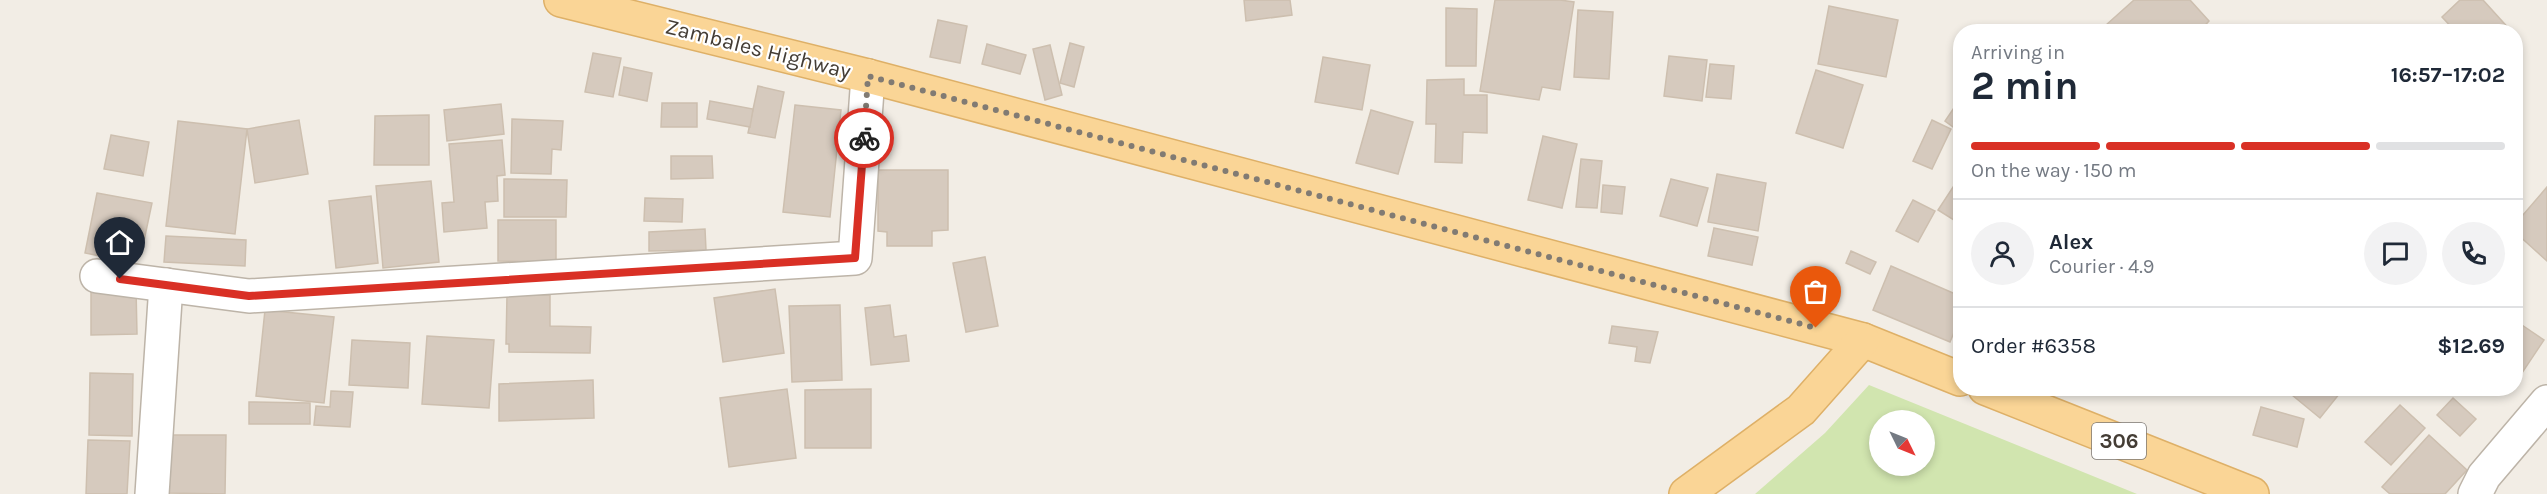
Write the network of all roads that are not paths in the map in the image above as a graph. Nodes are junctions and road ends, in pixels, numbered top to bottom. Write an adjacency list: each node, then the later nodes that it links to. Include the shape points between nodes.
1 (561, 0): 2 (main road, Zambales Highway)
2 (868, 76): 4 (street, via 855,258 249,296); 5 (main road, Zambales Highway)
3 (97, 276): 4 (street)
4 (166, 285): 9 (street)
5 (1863, 340): 6 (main road, Zambales Highway); 10 (main road, via 1801,410)
6 (1953, 376)
7 (2005, 396): 11 (main road, 306)
8 (2547, 402): 12 (street, via 2484,476)
9 (152, 494)
10 (1686, 494)
11 (2252, 494)
12 (2475, 494)

